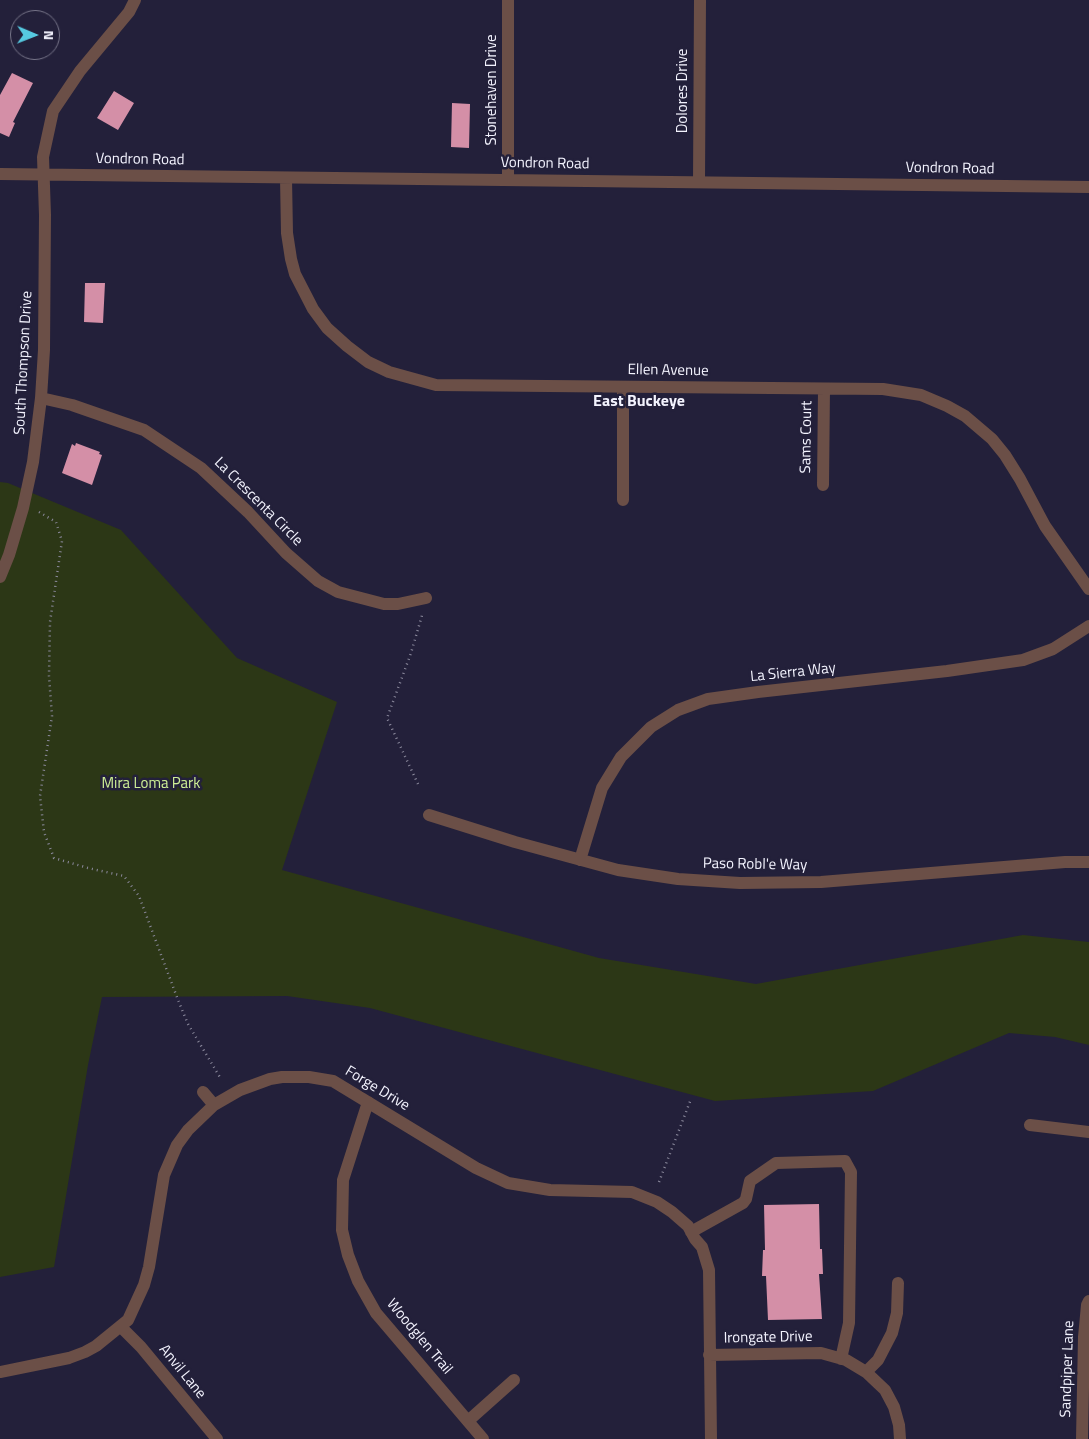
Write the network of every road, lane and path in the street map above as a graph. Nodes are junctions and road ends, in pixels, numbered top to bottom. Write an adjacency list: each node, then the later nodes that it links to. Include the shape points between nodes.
1 (135, 0): 5 (street, South Thompson Drive, via 80,70 53,111 43,157)
2 (508, 0): 7 (street, Stonehaven Drive)
3 (700, 0): 8 (street, Dolores Drive)
4 (0, 174): 5 (street, Vondron Road)
5 (43, 175): 6 (street, Vondron Road); 12 (street, South Thompson Drive, via 44,350)
6 (286, 178): 7 (street, Vondron Road); 10 (street, Ellen Avenue, via 287,233 295,274 327,328 368,362 389,372 436,385)
7 (508, 180): 8 (street, Vondron Road)
8 (699, 182): 9 (street, Vondron Road)
9 (1089, 187)
10 (623, 386): 11 (street, Ellen Avenue); 14 (street)
11 (824, 389): 13 (street, Sams Court); 17 (street, Ellen Avenue, via 883,389 909,393 965,416 1005,455 1045,526)
12 (41, 398): 16 (street, South Thompson Drive, via 23,508); 18 (street, La Crescenta Circle, via 144,430 201,468 286,553 318,581 338,592 384,604)
13 (823, 485)
14 (623, 500)
15 (40, 512): 24 (path, via 56,522 62,541 50,622 52,716 40,796 44,832 54,858 124,876 140,896 188,1024)
16 (0, 578)
17 (1089, 589)
18 (426, 598): 20 (path, via 411,653 387,718)
19 (1089, 626): 22 (street, La Sierra Way, via 1053,649 1023,660 708,699 678,710 651,727 621,757 602,788)
20 (418, 784)
21 (429, 815): 22 (street, Paso Robl'e Way)
22 (580, 860): 23 (street, Paso Robl'e Way, via 618,870 678,879 740,883 821,882)
23 (1089, 862)
24 (221, 1079)
25 (202, 1092): 28 (street)
26 (691, 1099): 31 (path)
27 (368, 1102): 28 (street, Forge Drive, via 333,1081 282,1077 256,1083); 32 (street, Forge Drive, via 476,1168 508,1183 550,1190 632,1192 672,1212); 41 (street, Woodglen Trail, via 343,1180 342,1230 348,1255 376,1313)
28 (214, 1105): 35 (street, Forge Drive, via 188,1130 171,1158 164,1175 144,1285 128,1320)
29 (1030, 1124): 30 (street)
30 (1089, 1132)
31 (659, 1182)
32 (691, 1232): 36 (street, Forge Drive, via 702,1247 709,1270); 37 (street, via 743,1203 750,1182 776,1163 845,1162 850,1172 849,1323)
33 (898, 1283): 39 (street, via 897,1314 892,1333 878,1360)
34 (1089, 1301): 46 (street, Sandpiper Lane, via 1084,1337)
35 (121, 1327): 38 (street, Forge Drive, via 85,1352); 42 (street, Anvil Lane)
36 (709, 1356): 37 (street, Irongate Drive, via 821,1353); 44 (street, Forge Drive)
37 (841, 1359): 39 (street, Irongate Drive)
38 (0, 1372)
39 (866, 1372): 45 (street, Irongate Drive, via 884,1390 894,1407)
40 (514, 1380): 41 (street)
41 (468, 1421): 43 (street, Woodglen Trail)
42 (217, 1439)
43 (483, 1439)
44 (711, 1439)
45 (900, 1439)
46 (1082, 1439)

